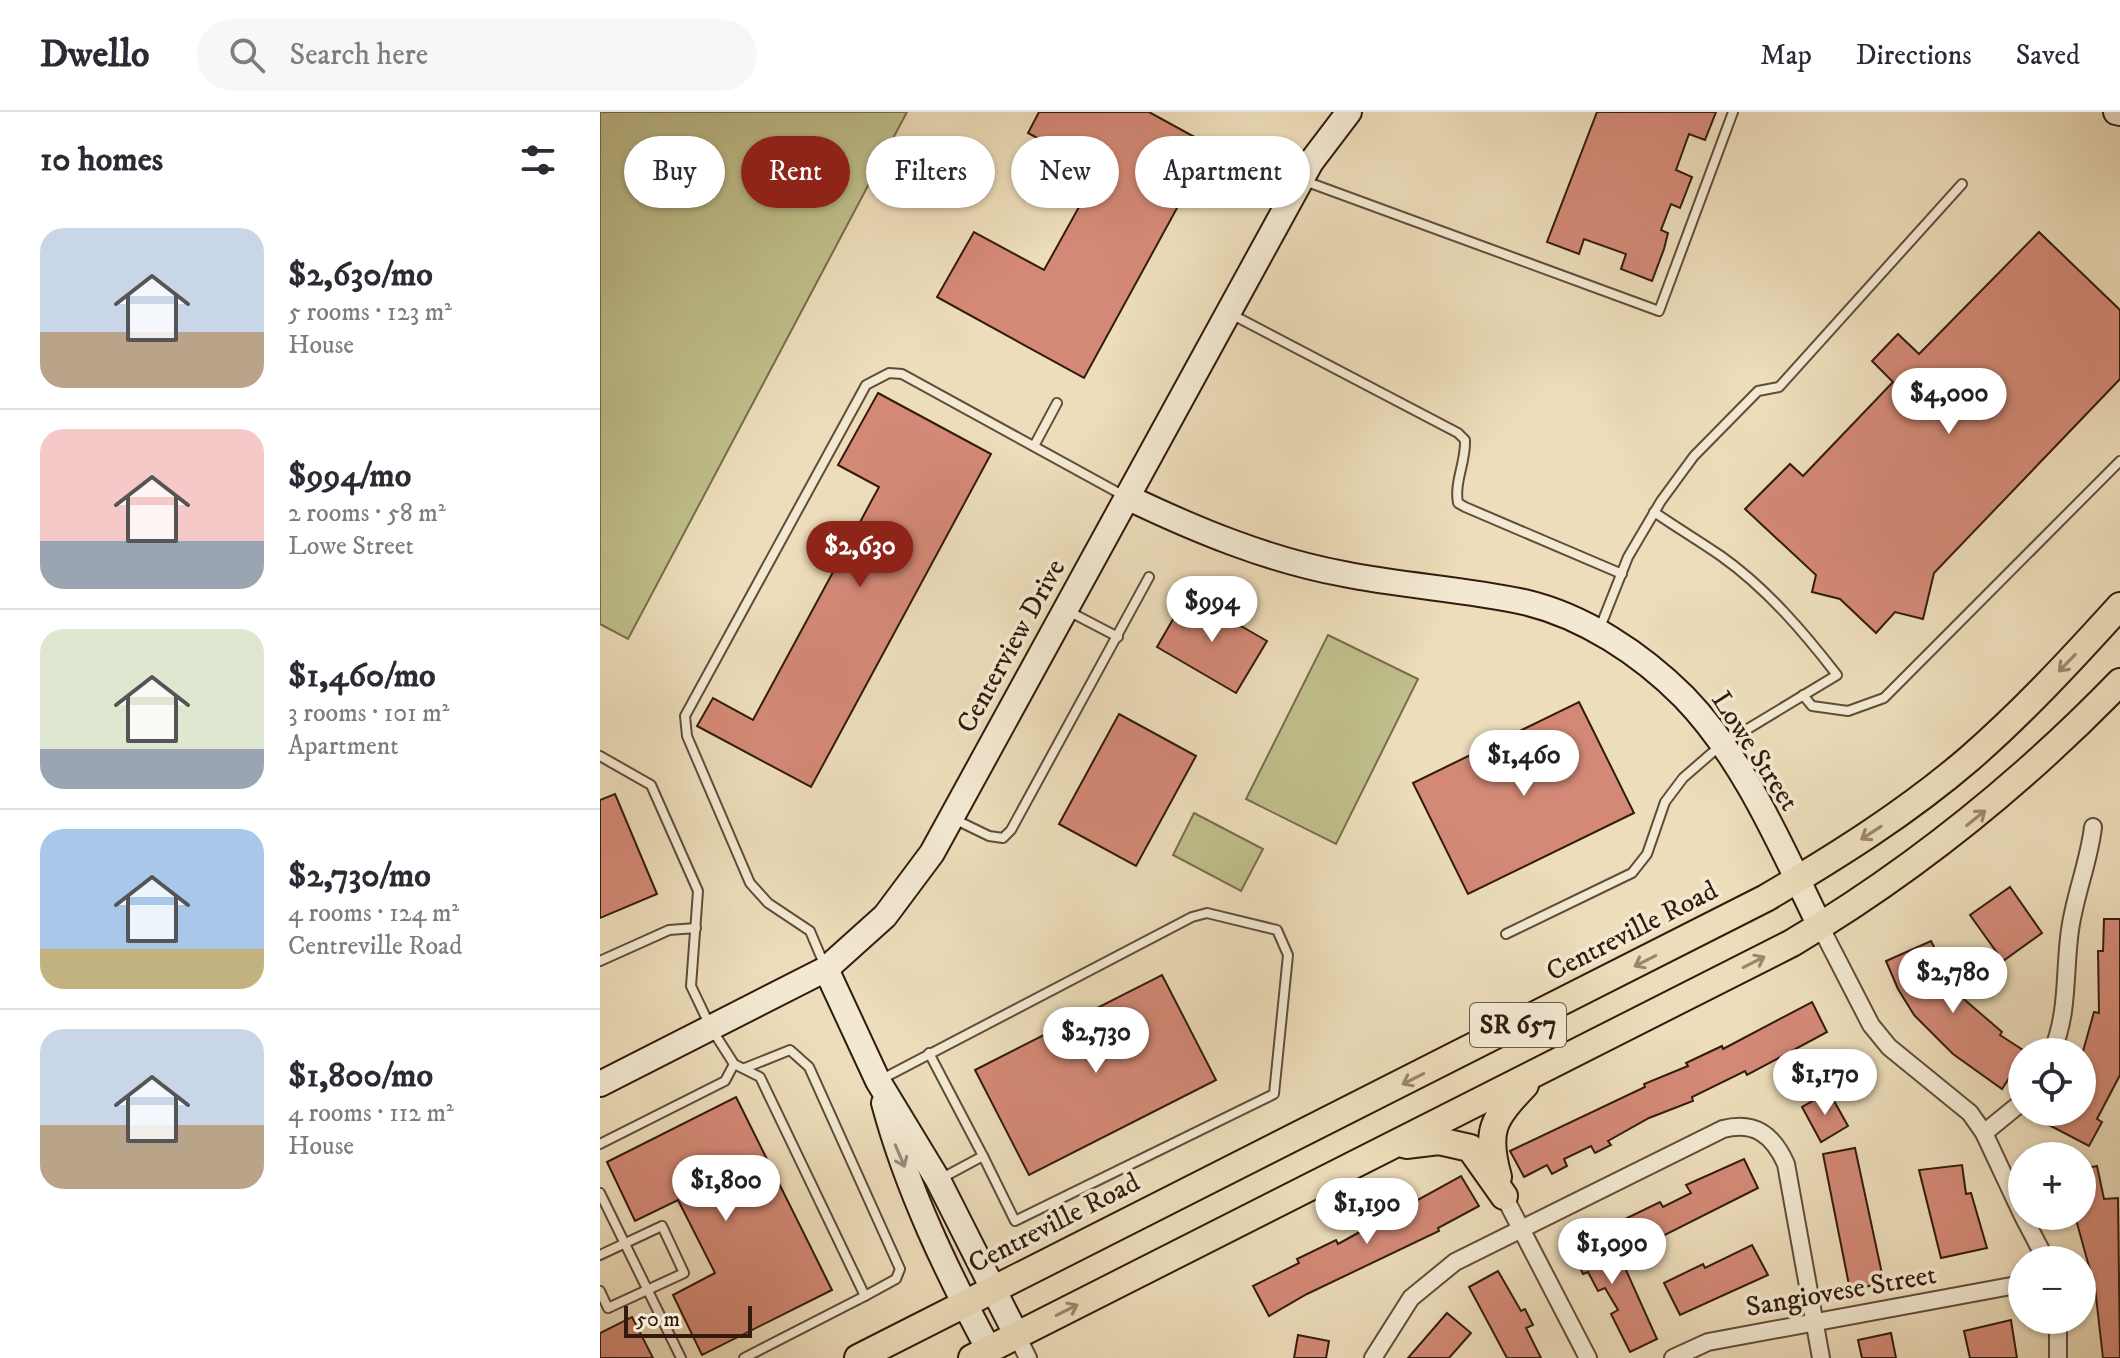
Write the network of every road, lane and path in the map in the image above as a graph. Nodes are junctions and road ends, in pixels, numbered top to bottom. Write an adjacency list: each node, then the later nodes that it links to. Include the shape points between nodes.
1 (1349, 112): 3 (street, Centerview Drive)
2 (1733, 112): 4 (lane, via 1659,311)
3 (1310, 167)
4 (1310, 183)
5 (1962, 184): 12 (lane, via 1779,387 1758,391 1694,456)
6 (1286, 208): 7 (street, Centerview Drive)
7 (1229, 313): 11 (street, Centerview Drive); 13 (lane, via 1458,433 1465,440 1458,503)
8 (1057, 403): 9 (lane)
9 (1034, 446): 11 (lane); 30 (lane, via 902,374 870,381 687,710 687,736 750,883 768,903 810,931)
10 (2120, 461): 20 (lane, via 1884,698 1848,711 1812,706)
11 (1127, 497): 16 (street, Centerview Drive); 17 (street, Lowe Street, via 1184,525 1271,556 1343,574 1525,602)
12 (1654, 512): 13 (lane); 20 (lane, via 1722,557 1787,613 1816,648 1837,675)
13 (1622, 574): 17 (lane)
14 (1149, 577): 18 (lane)
15 (2120, 606): 25 (main road, Centreville Road / SR 657, one-way to 25, via 1969,759 1887,822)
16 (1066, 609): 18 (lane); 23 (street, Centerview Drive)
17 (1598, 631): 21 (street, Lowe Street, via 1663,677)
18 (1118, 637): 23 (lane, via 1011,830 1003,838 989,836)
19 (2120, 682): 26 (main road, SR 657, one-way to 19, via 1984,811)
20 (1803, 695): 21 (lane)
21 (1721, 745): 25 (street, Lowe Street); 28 (lane, via 1665,802 1647,854 1632,873)
22 (600, 756): 27 (lane, via 651,785 698,891)
23 (952, 817): 30 (street, Centerview Drive, via 893,906)
24 (2093, 827): 32 (street, via 2071,928)
25 (1797, 880): 26 (street, Lowe Street); 52 (main road, Centreville Road / SR 657, one-way to 52)
26 (1820, 926): 36 (main road, SR 657, one-way to 26); 40 (street, Lowe Street, via 1871,1025 1889,1047 1970,1113)
27 (696, 928): 29 (lane, via 669,930); 31 (lane, via 691,986)
28 (1506, 934)
29 (600, 961)
30 (826, 969): 31 (street, Centerview Drive); 37 (street)
31 (711, 1028): 34 (lane); 38 (street, Centerview Drive)
32 (2057, 1038)
33 (929, 1053): 37 (lane); 43 (lane); 43 (lane, via 1200,915 1270,927 1284,940 1288,955 1274,1094 1015,1221)
34 (734, 1064): 35 (lane); 41 (lane, via 725,1081)
35 (745, 1068): 55 (lane, via 760,1077); 55 (lane, via 790,1050 809,1067 900,1269 896,1279)
36 (1535, 1074): 42 (main road, SR 657); 47 (main road, via 1493,1126 1492,1156)
37 (878, 1081): 44 (street); 56 (street, one-way to 56, via 895,1144)
38 (600, 1084)
39 (2008, 1113): 40 (street)
40 (1984, 1133): 45 (street, Lowe Street)
41 (600, 1144)
42 (1382, 1150): 47 (main road, via 1421,1142 1458,1143 1479,1158); 59 (main road, SR 657, one-way to 42)
43 (983, 1156): 44 (lane)
44 (938, 1180): 52 (street)
45 (2008, 1185)
46 (600, 1193): 49 (lane)
47 (1504, 1196): 48 (street)
48 (1521, 1230): 57 (street, via 1723,1129 1752,1127 1772,1139 1786,1164); 64 (street, via 1430,1279 1396,1318); 65 (street)
49 (625, 1243): 50 (lane); 53 (lane); 53 (lane, via 662,1226 684,1273)
50 (600, 1255)
51 (2008, 1287): 57 (street, Sangiovese Street)
52 (993, 1289): 56 (main road, Centreville Road / SR 657); 59 (street)
53 (647, 1290): 54 (lane, via 608,1308); 61 (lane)
54 (600, 1291)
55 (865, 1296): 62 (lane)
56 (965, 1304): 60 (street); 63 (main road, Centreville Road / SR 657)
57 (1814, 1323): 66 (street, Sangiovese Street, via 1708,1342); 67 (street)
58 (2058, 1334): 68 (street)
59 (1022, 1347): 60 (main road, SR 657)
60 (985, 1355)
61 (681, 1358)
62 (744, 1358)
63 (858, 1358)
64 (1373, 1358)
65 (1588, 1358)
66 (1673, 1358)
67 (1821, 1358)
68 (2058, 1358)

